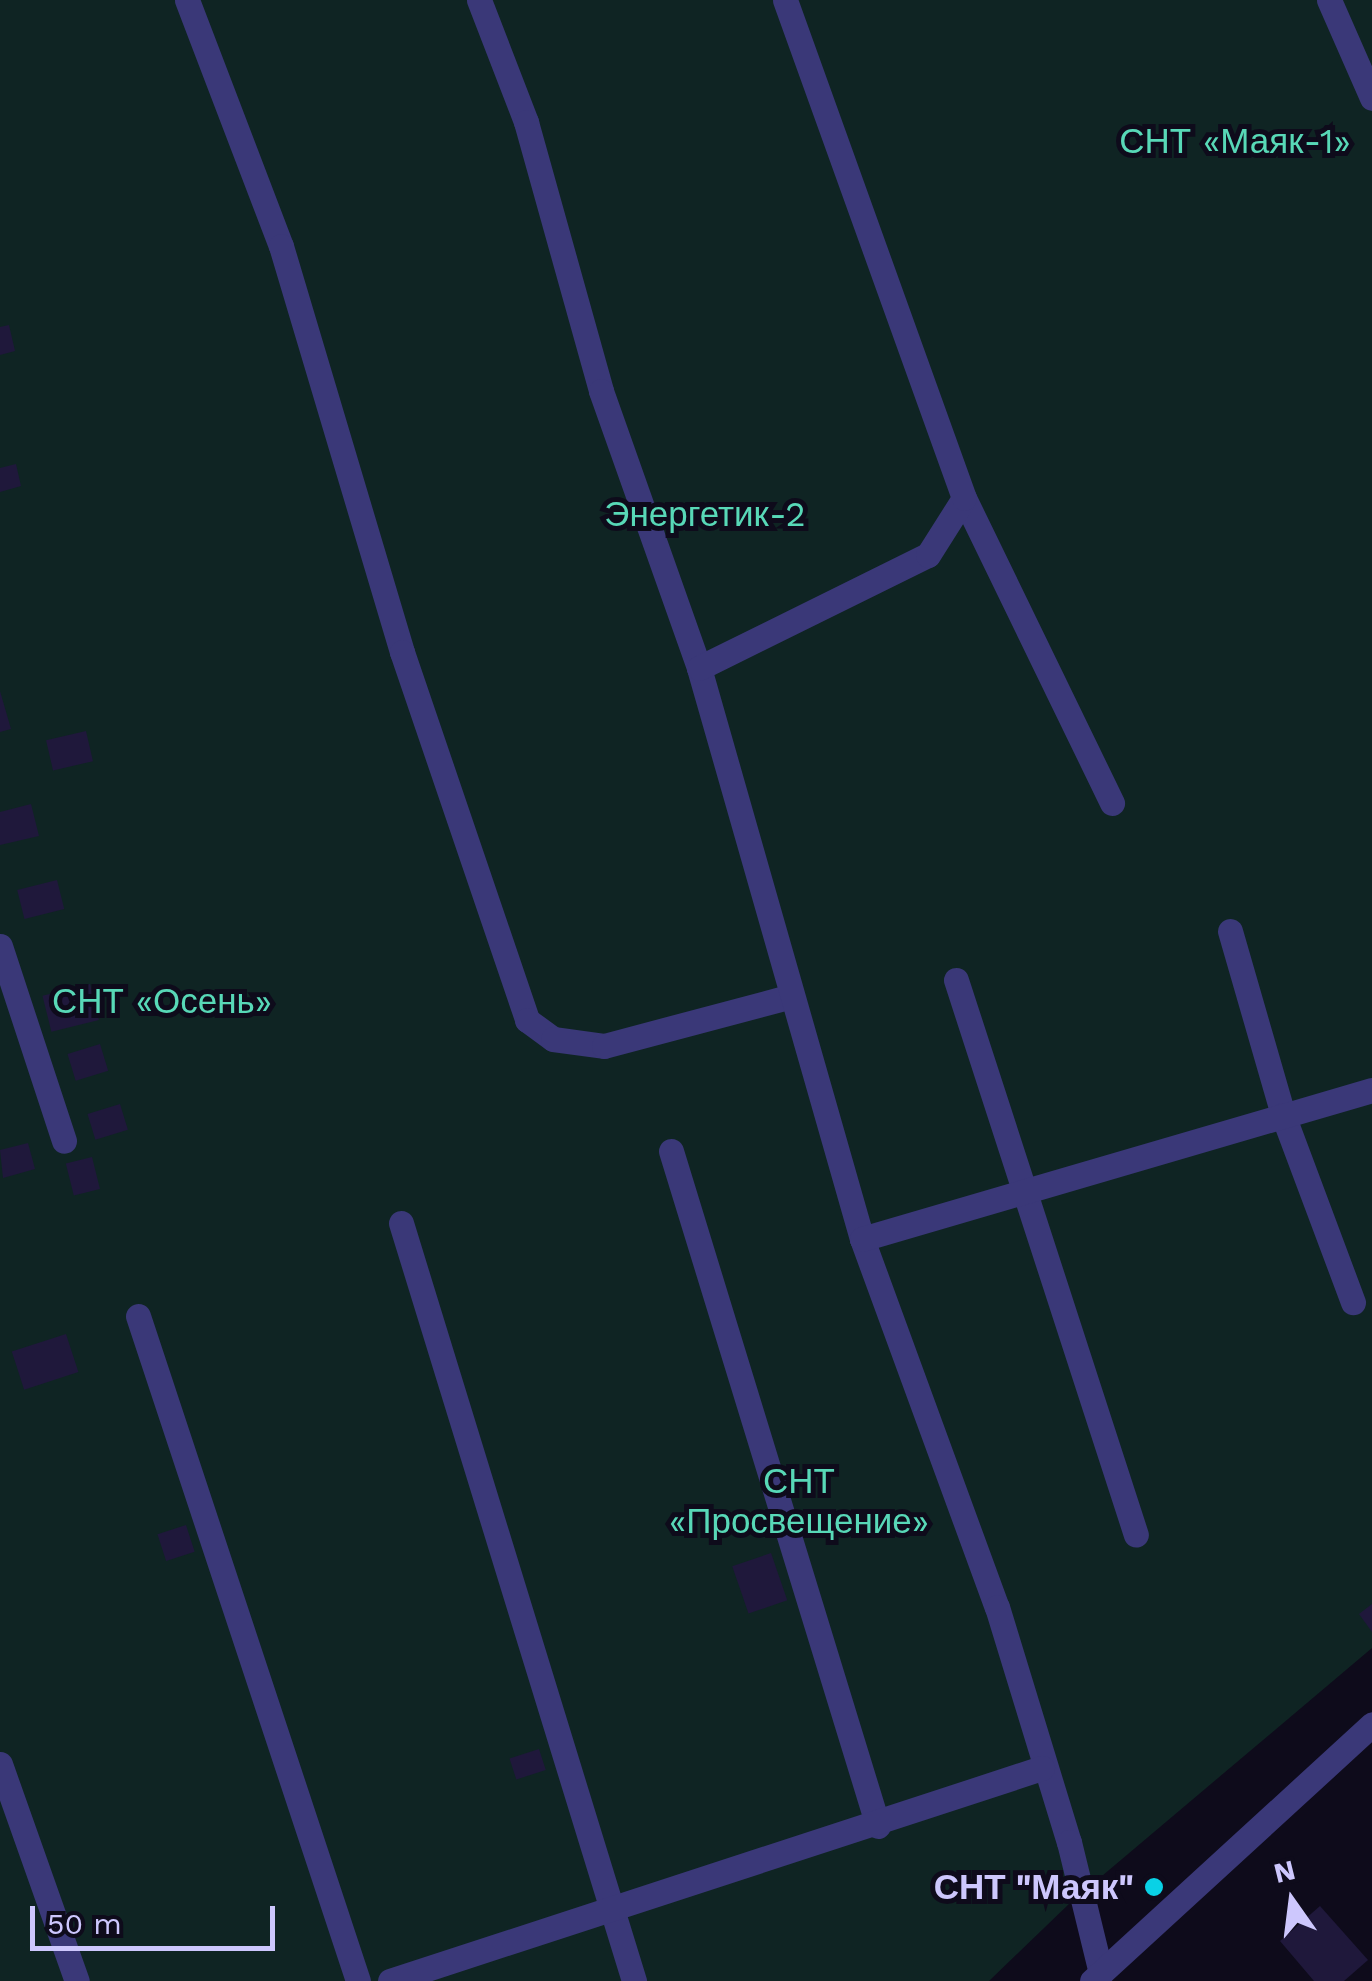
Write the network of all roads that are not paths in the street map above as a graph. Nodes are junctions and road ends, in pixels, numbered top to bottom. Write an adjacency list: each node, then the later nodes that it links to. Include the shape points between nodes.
1 (187, 0): 12 (street, via 280,246 402,652 526,1020 552,1038 604,1046)
2 (478, 0): 7 (street, via 526,122 601,391)
3 (786, 0): 6 (street)
4 (1328, 0): 5 (street)
5 (1372, 98)
6 (964, 498): 7 (street, via 928,554); 8 (street)
7 (699, 668): 12 (street)
8 (1112, 803)
9 (1230, 930): 14 (street)
10 (0, 946): 15 (street)
11 (956, 980): 17 (street)
12 (788, 998): 19 (street)
13 (1372, 1090): 14 (street)
14 (1283, 1115): 17 (street); 20 (street)
15 (64, 1140)
16 (671, 1151): 26 (street)
17 (1025, 1193): 19 (street); 22 (street)
18 (401, 1223): 27 (street)
19 (862, 1239): 25 (street, via 997,1607)
20 (1354, 1302)
21 (138, 1316): 30 (street)
22 (1136, 1535)
23 (1372, 1724): 28 (street)
24 (0, 1764): 29 (street)
25 (1042, 1768): 26 (street); 28 (street, via 1069,1842)
26 (878, 1826): 27 (street)
27 (610, 1914): 31 (street); 32 (street)
28 (1096, 1977)
29 (76, 1981)
30 (358, 1981)
31 (390, 1981)
32 (634, 1981)

